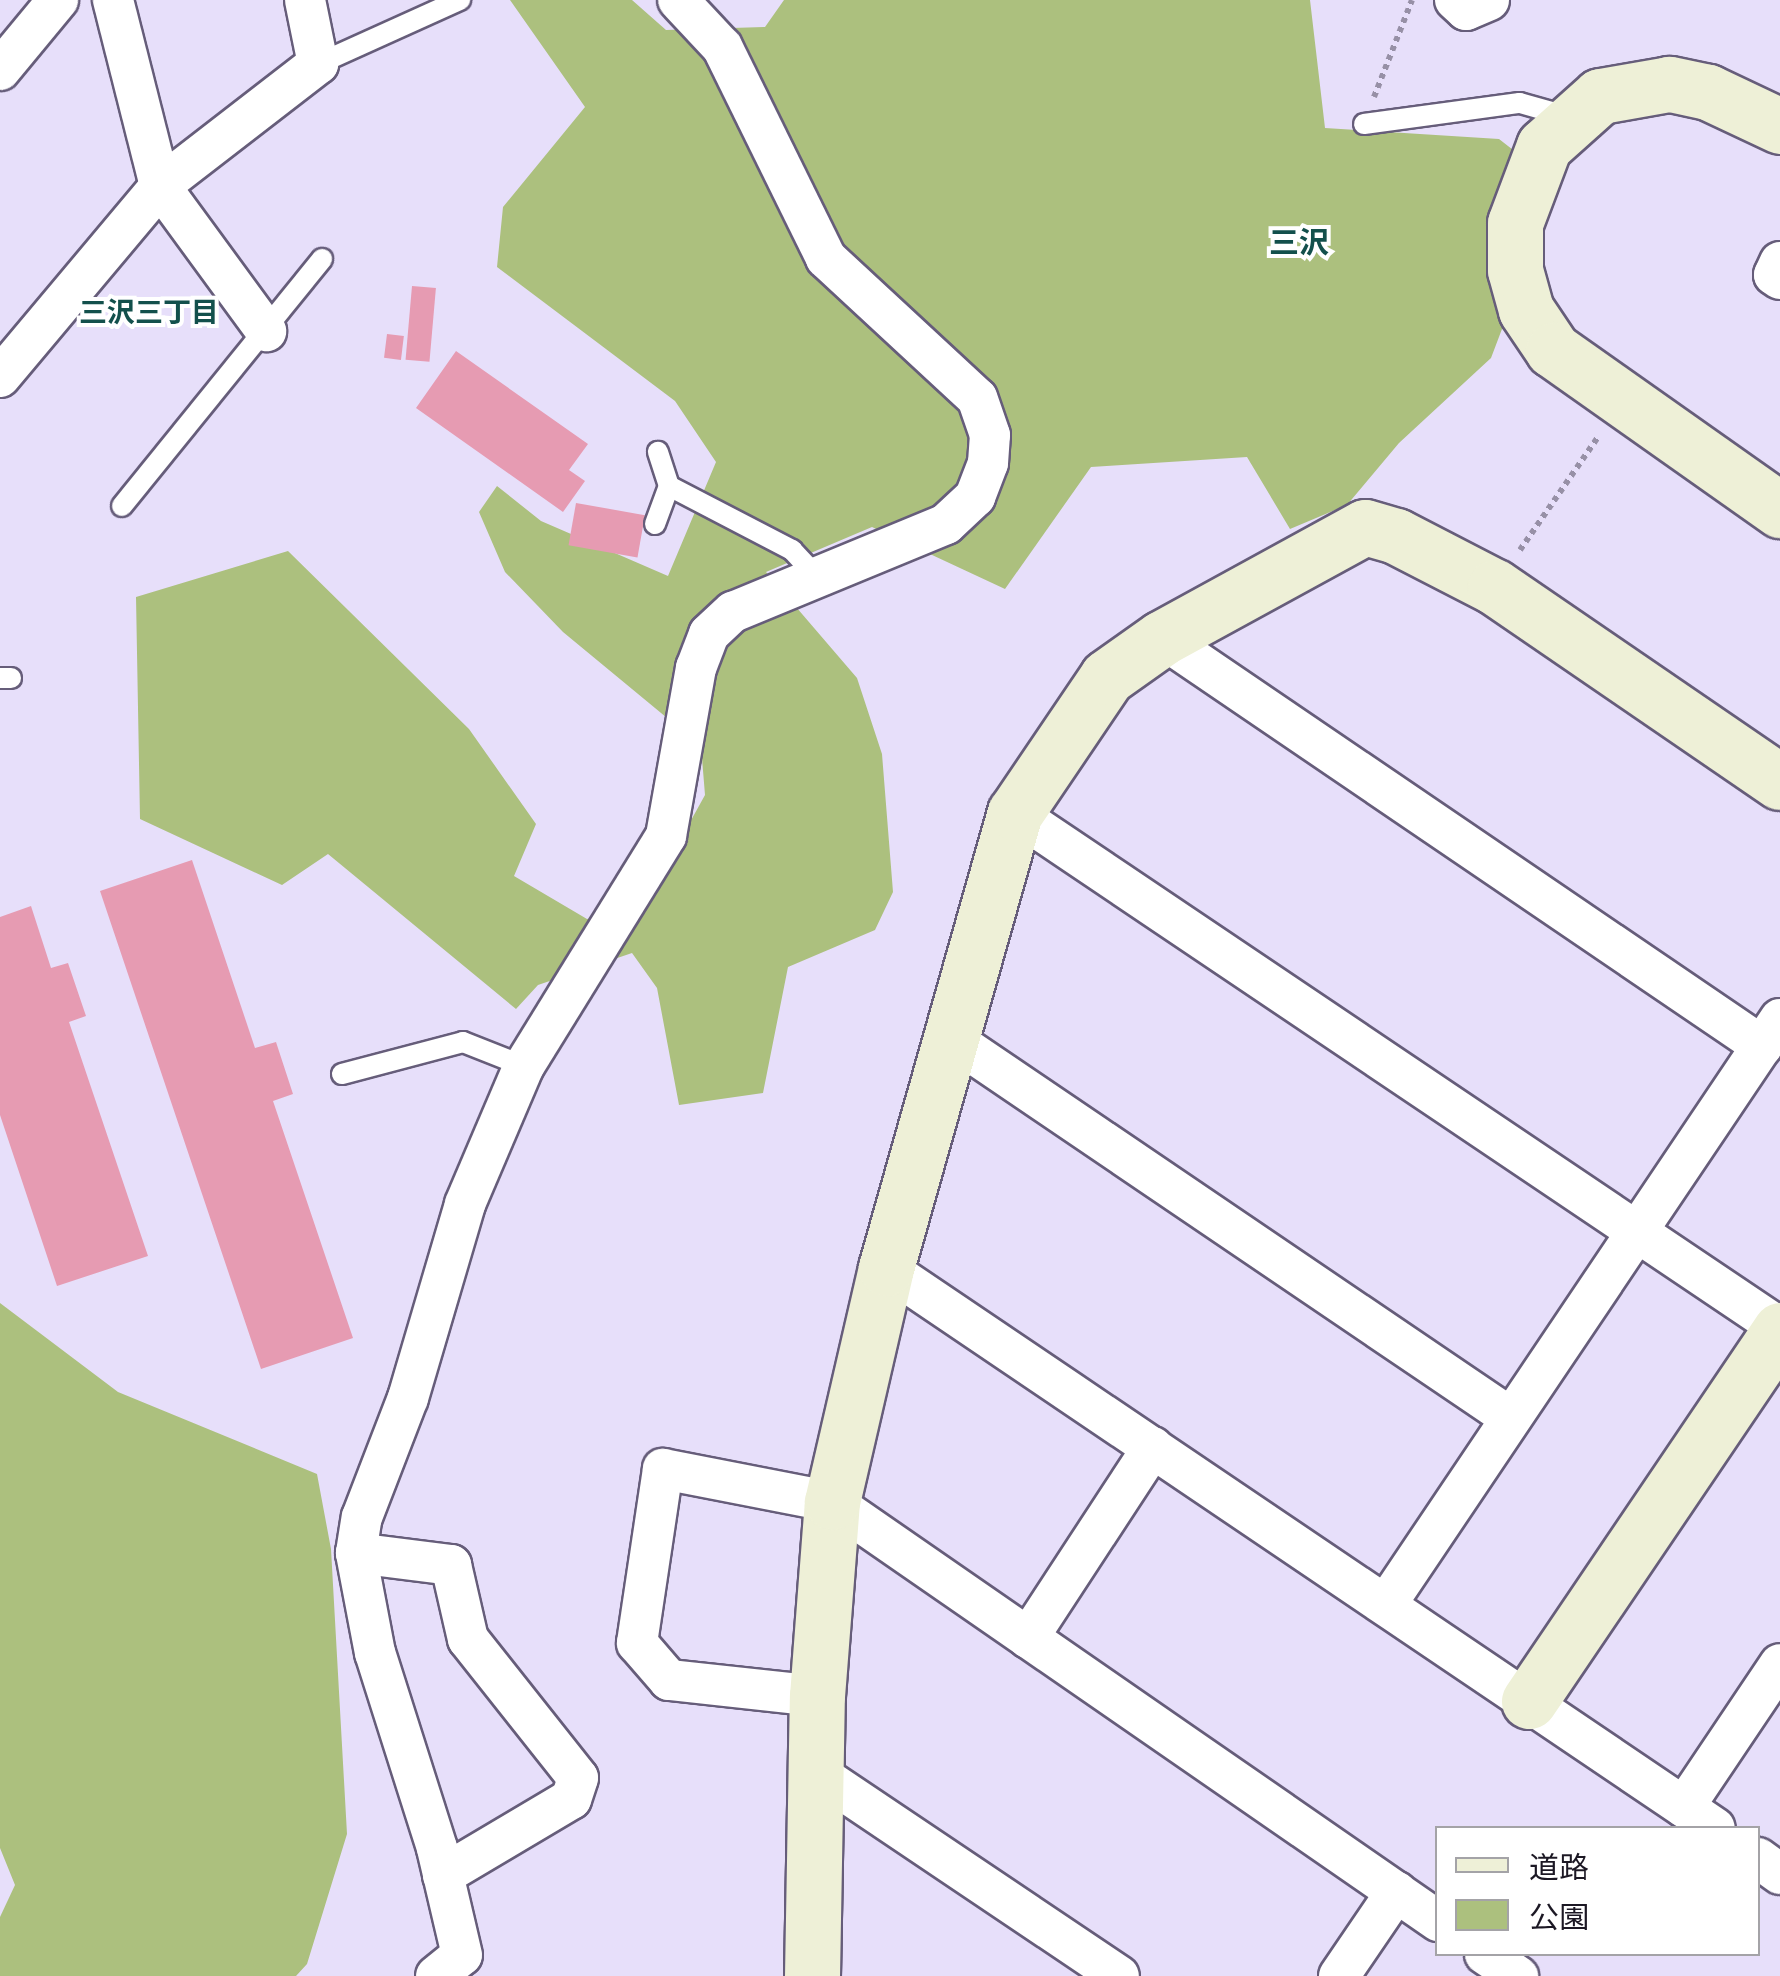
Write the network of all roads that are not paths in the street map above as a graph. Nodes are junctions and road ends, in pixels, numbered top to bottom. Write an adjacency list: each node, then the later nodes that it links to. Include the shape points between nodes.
1 (58, 0): 9 (street)
2 (113, 0): 13 (street)
3 (306, 0): 8 (street)
4 (460, 0): 8 (lane)
5 (678, 0): 24 (street, via 722,47 826,258 861,296 945,362 977,398 990,435 975,497 946,524)
6 (1455, 0): 7 (street, via 1466,10)
7 (1489, 0)
8 (318, 64): 13 (street)
9 (0, 70)
10 (1571, 117): 11 (lane, via 1520,103); 12 (street, via 1600,96 1668,84 1708,92); 22 (street, via 1544,146 1515,223 1515,270 1526,310 1553,350)
11 (1364, 124)
12 (1780, 126)
13 (160, 186): 17 (street); 18 (street)
14 (322, 260): 17 (lane)
15 (1780, 262): 16 (street, via 1774,275)
16 (1780, 279)
17 (266, 331): 21 (lane)
18 (0, 377)
19 (658, 452): 20 (lane)
20 (668, 486): 23 (lane); 24 (lane, via 792,550)
21 (122, 506)
22 (1780, 510)
23 (656, 524)
24 (817, 577): 30 (street, via 732,612 709,634 696,668 666,836)
25 (1162, 638): 26 (street, via 1365,527 1496,587); 27 (street, via 1108,677); 28 (street)
26 (1780, 782)
27 (1015, 813): 29 (street); 32 (street)
28 (1771, 1032): 32 (street)
29 (952, 1039): 33 (street); 35 (street)
30 (524, 1066): 31 (lane, via 463,1042); 38 (street, via 465,1204 408,1398 362,1516)
31 (342, 1074)
32 (1637, 1232): 34 (street); 35 (street)
33 (886, 1268): 36 (street); 37 (street)
34 (1780, 1329): 43 (street)
35 (1511, 1418): 39 (street)
36 (1153, 1447): 39 (street); 40 (street)
37 (832, 1502): 40 (street); 42 (street); 42 (street, via 663,1469 637,1642 669,1680)
38 (356, 1554): 46 (street, via 375,1654); 46 (street, via 450,1564 468,1639 578,1778 571,1799)
39 (1387, 1602): 43 (street)
40 (1028, 1638): 47 (street)
41 (1780, 1664): 45 (street)
42 (817, 1696): 44 (street)
43 (1530, 1700): 45 (street)
44 (820, 1775): 51 (street); 52 (street)
45 (1700, 1818)
46 (443, 1875): 50 (street, via 462,1955)
47 (1396, 1892): 48 (street); 53 (street)
48 (1435, 1919)
49 (1488, 1956): 54 (street)
50 (436, 1976)
51 (812, 1976)
52 (1119, 1976)
53 (1340, 1976)
54 (1518, 1976)

